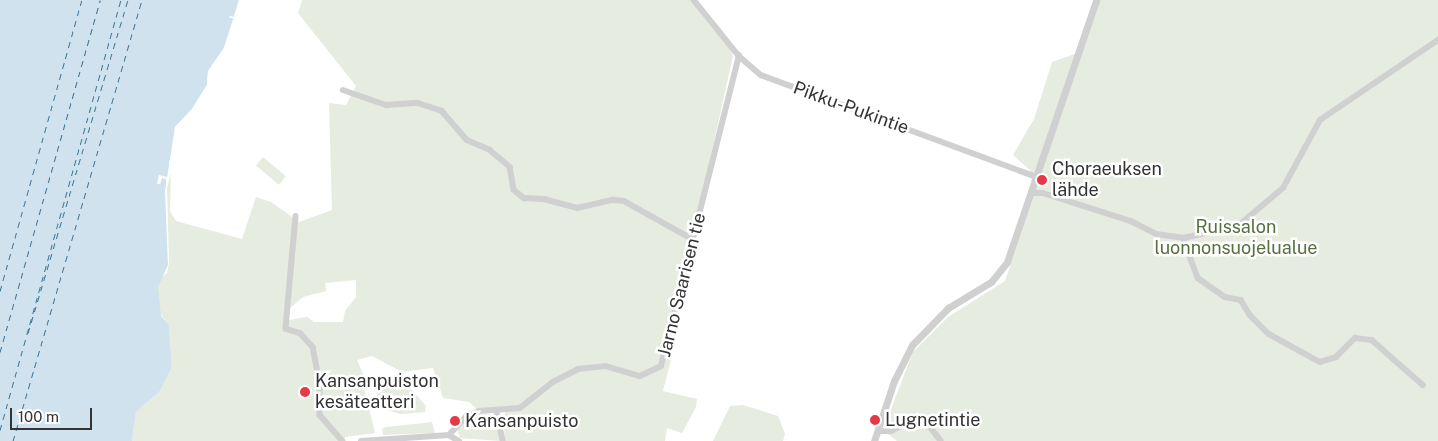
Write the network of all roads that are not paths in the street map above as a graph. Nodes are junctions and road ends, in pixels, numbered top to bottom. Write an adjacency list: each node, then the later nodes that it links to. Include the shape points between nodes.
1 (694, 0): 4 (street, Pikku-Pukintie)
2 (1096, 0): 6 (street)
3 (1438, 40): 9 (street, via 1320,120 1292,176 1276,196 1246,222)
4 (739, 56): 6 (street, Pikku-Pukintie, via 761,75); 10 (street, Jarno Saarisen tie)
5 (343, 90): 10 (street, via 386,105 418,103 442,110 467,140 484,147 510,166 514,190 524,198 544,199 577,208 612,200 624,201)
6 (1037, 176): 7 (street)
7 (1031, 193): 9 (street, via 1043,193 1131,221 1156,234); 13 (street, via 1012,253 998,276 940,315 906,355)
8 (296, 216): 15 (street, via 286,329 300,334 313,347 320,382 320,415)
9 (1183, 238): 11 (street, via 1198,278 1225,297 1241,300 1250,315 1269,334 1320,362 1336,357 1355,338 1372,340)
10 (694, 240): 12 (street, Jarno Saarisen tie, via 662,366 640,376 605,366 578,368 553,382 527,404)
11 (1423, 385)
12 (497, 412): 14 (street, Jarno Saarisen tie, via 471,414 462,419); 18 (street)
13 (878, 431): 19 (street); 20 (street, via 892,431 908,422 922,422 932,428)
14 (449, 435): 16 (street); 17 (street)
15 (343, 441)
16 (361, 441)
17 (458, 441)
18 (502, 441)
19 (874, 441)
20 (941, 441)

